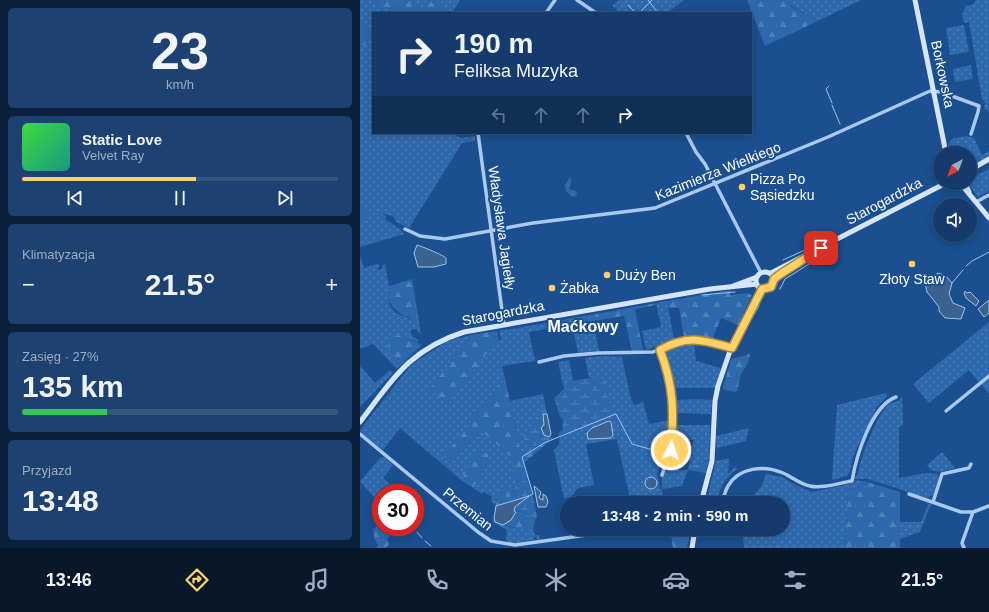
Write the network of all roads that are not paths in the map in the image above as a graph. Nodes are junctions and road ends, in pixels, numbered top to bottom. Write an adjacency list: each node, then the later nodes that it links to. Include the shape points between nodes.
1 (555, 0): 4 (street)
2 (577, 0): 5 (street)
3 (915, 0): 6 (main road, Borkowska)
4 (547, 12)
5 (595, 12)
6 (934, 91): 9 (street, via 959,97 979,106); 10 (main road, Borkowska); 13 (street, Kazimierza Wielkiego)
7 (478, 134): 24 (street, Władysława Jagiełły)
8 (687, 134): 13 (street)
9 (971, 134)
10 (945, 146)
11 (989, 159): 12 (main road)
12 (977, 165)
13 (716, 184): 24 (street, Kazimierza Wielkiego, via 655,208); 26 (street)
14 (933, 188): 25 (main road, Starogardzka)
15 (966, 190): 17 (main road)
16 (968, 190): 17 (main road)
17 (969, 193): 19 (main road)
18 (989, 195): 20 (street)
19 (973, 198)
20 (977, 201)
21 (977, 203): 22 (main road)
22 (989, 218)
23 (405, 229): 24 (street, Kazimierza Wielkiego, via 420,236 440,239)
24 (491, 230): 33 (street, Władysława Jagiełły)
25 (821, 248): 27 (main road, Starogardzka); 29 (main road, Starogardzka)
26 (761, 273): 27 (main road); 28 (main road)
27 (771, 273): 29 (main road)
28 (757, 277): 30 (main road); 31 (main road, Starogardzka)
29 (774, 279): 32 (main road, via 771,287)
30 (757, 284): 31 (main road, Starogardzka); 32 (main road)
31 (733, 286): 33 (main road, Starogardzka)
32 (762, 289): 34 (main road)
33 (504, 325): 40 (main road, Starogardzka, via 464,332 426,349 397,374)
34 (732, 348): 35 (street, via 697,339 673,343); 46 (main road, via 715,401 712,460)
35 (660, 350): 36 (street, via 640,354 598,353 564,356); 44 (street, via 672,386 674,404 671,450)
36 (539, 362)
37 (989, 376): 39 (street)
38 (896, 397): 47 (street, via 882,406 873,422 856,459 852,481 822,487 811,486 776,470 762,468 739,474 731,482)
39 (946, 411)
40 (362, 416): 41 (main road, Starogardzka)
41 (360, 422)
42 (360, 434): 51 (street, Przemian, via 491,541 515,545)
43 (971, 464): 48 (street, via 969,468 942,474)
44 (662, 475)
45 (909, 494): 48 (street)
46 (704, 496)
47 (725, 496)
48 (933, 502): 50 (street, via 957,511)
49 (989, 506): 50 (street)
50 (973, 512): 54 (street, via 962,543)
51 (580, 536)
52 (694, 536): 53 (main road)
53 (692, 548)
54 (964, 548)

